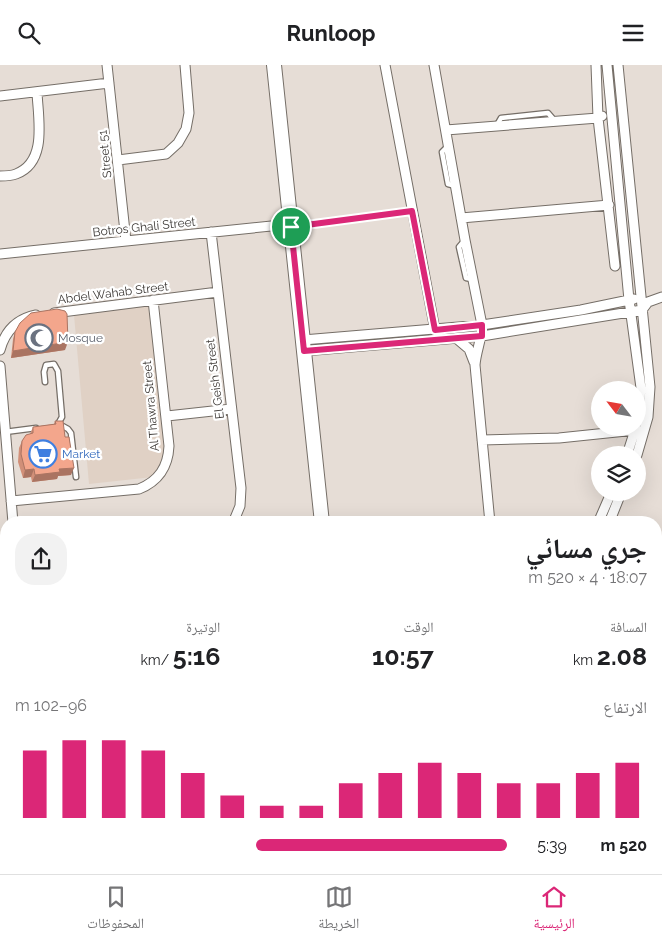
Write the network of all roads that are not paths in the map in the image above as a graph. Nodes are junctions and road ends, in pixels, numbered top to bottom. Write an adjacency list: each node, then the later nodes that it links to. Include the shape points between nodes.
1 (107, 65): 10 (street, Street 51)
2 (185, 65): 17 (street, via 189,113 186,129 178,143 166,154)
3 (265, 65): 22 (street)
4 (274, 65): 22 (street)
5 (385, 65): 20 (street)
6 (434, 65): 16 (street)
7 (596, 65): 14 (street)
8 (607, 65): 13 (street)
9 (618, 65): 31 (street)
10 (110, 83): 11 (street); 17 (street, Street 51)
11 (38, 92): 12 (street); 18 (street, via 38,145 34,157 15,175)
12 (0, 96)
13 (612, 113): 14 (street); 15 (street)
14 (598, 118): 15 (street); 16 (street); 19 (street)
15 (613, 122): 30 (street)
16 (446, 129): 21 (street)
17 (118, 160): 24 (street, Street 51)
18 (0, 176)
19 (609, 205): 21 (street); 26 (street)
20 (412, 211): 22 (lane); 35 (street)
21 (461, 219): 34 (street)
22 (288, 225): 23 (street, Botros Ghali Street); 39 (street); 58 (street)
23 (211, 232): 24 (street, Botros Ghali Street); 27 (street, El Geish Street)
24 (126, 241): 25 (street, Botros Ghali Street)
25 (0, 255)
26 (615, 266)
27 (218, 292): 29 (street, Abdel Wahab Street); 44 (street, El Geish Street)
28 (662, 297): 31 (street)
29 (153, 300): 38 (street, Abdel Wahab Street, via 28,317 14,325); 45 (street, Al Thawra Street)
30 (629, 300): 31 (street); 33 (street); 34 (street)
31 (644, 300): 32 (street)
32 (642, 310): 33 (street); 50 (street, via 650,387 648,417)
33 (631, 311): 36 (street); 43 (street)
34 (482, 325): 35 (street); 36 (street)
35 (435, 330): 39 (street)
36 (482, 336): 37 (street); 40 (street)
37 (456, 338): 39 (street); 40 (street, via 469,349)
38 (1, 345)
39 (303, 346): 59 (street)
40 (475, 365): 49 (street)
41 (0, 366): 47 (street)
42 (45, 381): 52 (lane, via 46,365 54,364 58,371 62,417 58,425 71,433)
43 (640, 381)
44 (231, 409): 45 (street); 57 (street, El Geish Street, via 241,496)
45 (167, 416): 53 (street, Al Thawra Street, via 169,446 166,465 147,485 139,489)
46 (39, 428): 47 (lane)
47 (5, 432): 51 (street)
48 (591, 433): 49 (street, via 559,438)
49 (482, 439): 60 (street)
50 (640, 446)
51 (3, 451): 53 (street)
52 (76, 477)
53 (11, 501): 56 (street)
54 (608, 501): 61 (street)
55 (618, 501): 62 (street)
56 (12, 516)
57 (236, 516)
58 (312, 516)
59 (321, 516)
60 (489, 516)
61 (601, 516)
62 (611, 516)
63 (662, 741): 64 (street)
64 (662, 746)

